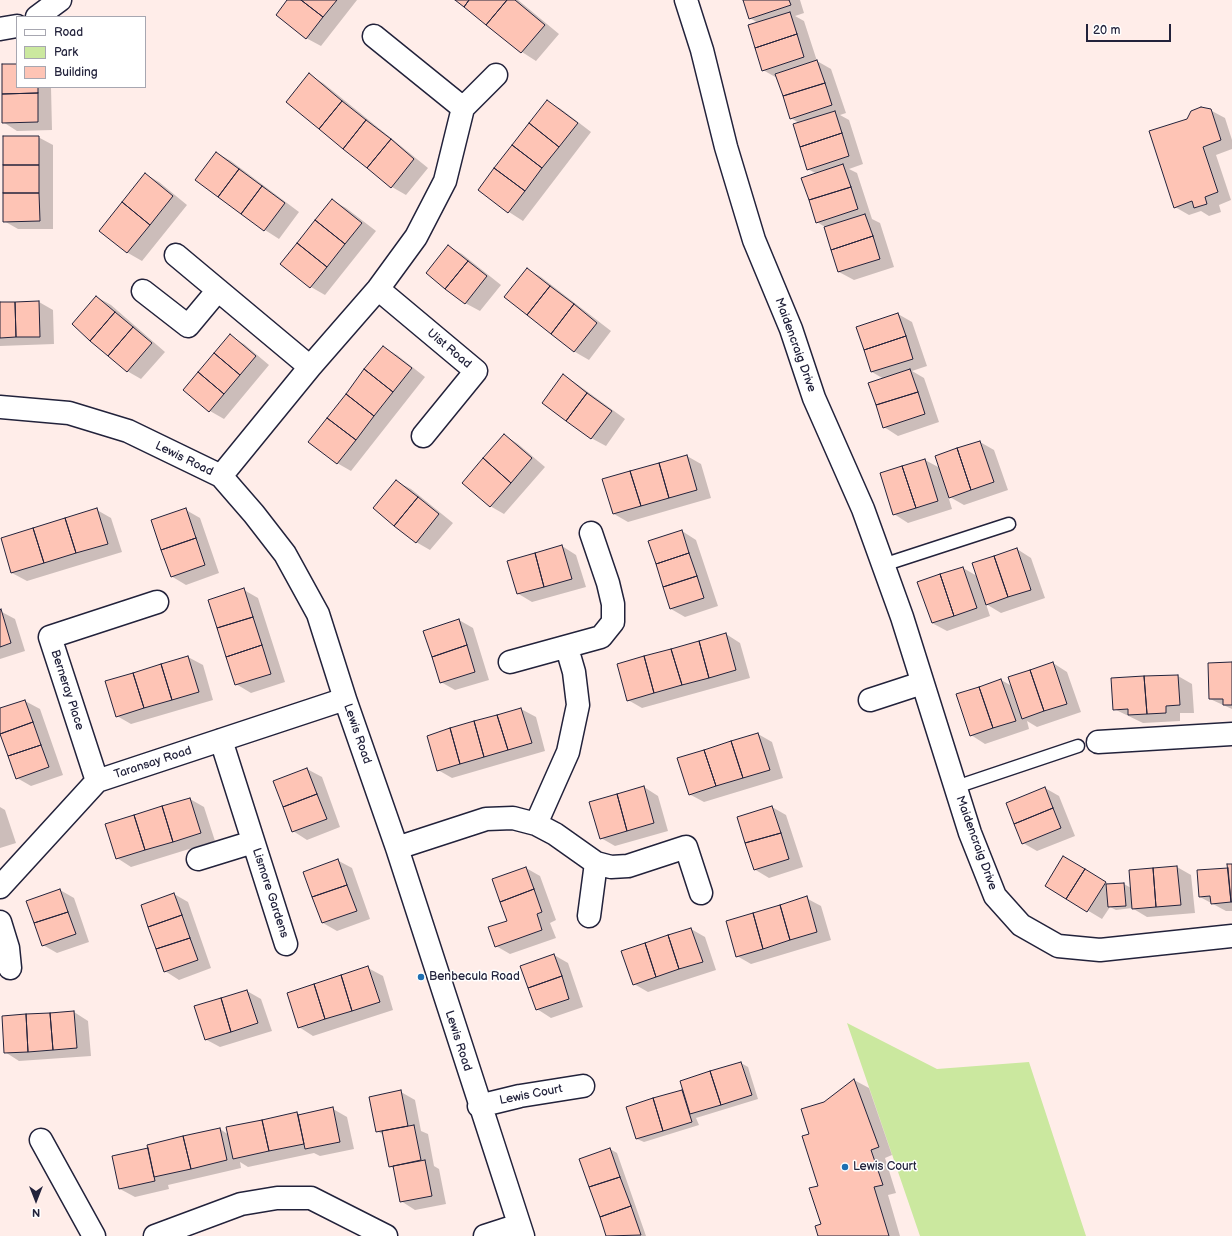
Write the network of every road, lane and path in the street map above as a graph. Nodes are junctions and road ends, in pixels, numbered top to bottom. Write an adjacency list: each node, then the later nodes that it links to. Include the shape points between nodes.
1 (60, 0): 3 (street)
2 (686, 0): 19 (street, Maidencraig Drive, via 754,240 791,329 814,398 863,509)
3 (38, 16)
4 (16, 26): 5 (street)
5 (0, 29)
6 (374, 36): 8 (street)
7 (496, 75): 8 (street)
8 (463, 108): 10 (street, via 445,181 416,237)
9 (176, 255): 11 (street)
10 (378, 289): 13 (street); 15 (street, Uist Road, via 476,371)
11 (218, 290): 12 (street, via 188,326); 13 (street)
12 (143, 291)
13 (310, 366): 16 (street)
14 (0, 407): 16 (street, Lewis Road, via 69,413 128,431)
15 (423, 436)
16 (220, 476): 24 (street, Lewis Road, via 285,554 318,614)
17 (1009, 524): 19 (lane)
18 (591, 533): 21 (street, via 608,583 614,622 601,637)
19 (883, 565): 23 (street, Maidencraig Drive)
20 (157, 602): 29 (street, Berneray Place, via 50,637)
21 (567, 648): 22 (street); 31 (street, via 574,672 578,705 568,752)
22 (510, 662)
23 (922, 683): 25 (street); 30 (street, Maidencraig Drive)
24 (345, 699): 27 (street, Taransay Road); 33 (street, Lewis Road)
25 (870, 700)
26 (1232, 734): 28 (street)
27 (220, 740): 29 (street, Taransay Road); 32 (street, Lismore Gardens)
28 (1088, 744): 30 (lane)
29 (97, 781): 36 (street, Taransay Road)
30 (956, 787): 40 (street, Maidencraig Drive, via 970,833 995,896 1021,925 1058,946 1100,950)
31 (536, 824): 33 (street, via 513,818 486,819); 35 (street)
32 (253, 842): 34 (street, Lismore Gardens); 41 (street, Lismore Gardens)
33 (397, 848): 44 (street, Lewis Road)
34 (198, 859)
35 (596, 863): 37 (street, via 611,867 628,866 686,847); 38 (street)
36 (0, 887)
37 (701, 893)
38 (589, 916)
39 (0, 922): 42 (street, via 8,948)
40 (1232, 936)
41 (286, 944)
42 (10, 968)
43 (583, 1086): 44 (street, Lewis Court, via 520,1096)
44 (480, 1106): 46 (street, Lewis Road)
45 (41, 1140): 47 (street)
46 (521, 1231): 50 (street)
47 (94, 1236)
48 (155, 1236): 49 (street, via 241,1204 277,1198 311,1198)
49 (386, 1236)
50 (485, 1236)

